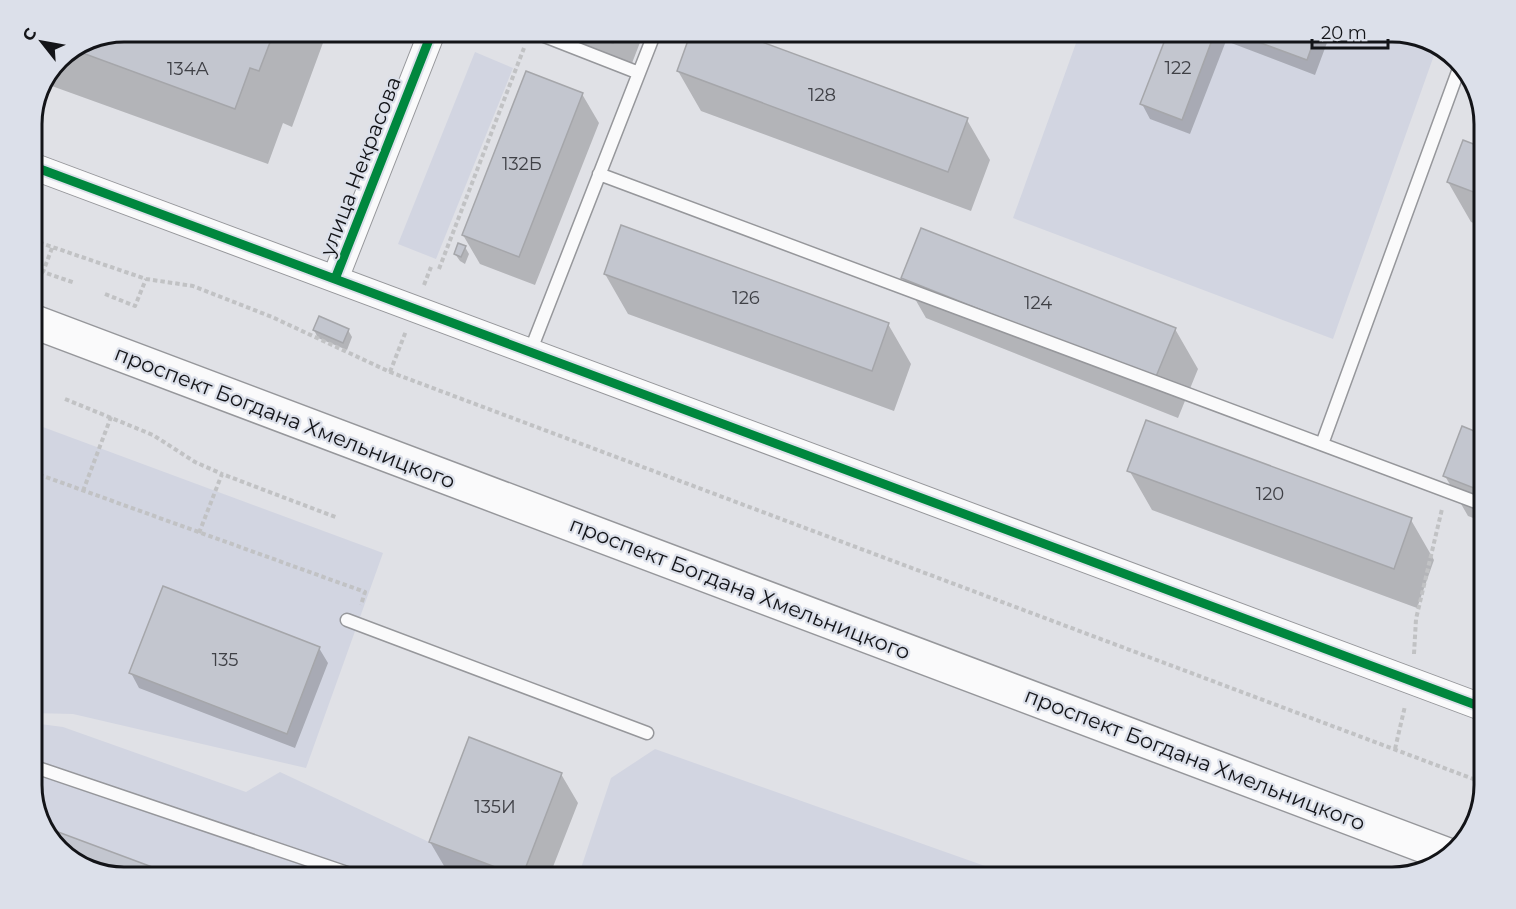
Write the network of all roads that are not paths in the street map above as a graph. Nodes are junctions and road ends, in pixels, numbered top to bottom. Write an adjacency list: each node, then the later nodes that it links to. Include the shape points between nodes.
1 (428, 42): 8 (street, улица Некрасова)
2 (560, 42): 4 (lane)
3 (651, 42): 4 (lane)
4 (639, 73): 7 (lane)
5 (1457, 74): 11 (lane)
6 (42, 170): 8 (street)
7 (599, 174): 10 (lane); 11 (lane)
8 (335, 279): 10 (street)
9 (42, 325): 17 (main road, проспект Богдана Хмельницкого)
10 (530, 352): 14 (street)
11 (1322, 444): 12 (lane)
12 (1474, 501)
13 (351, 621): 15 (lane)
14 (1474, 704)
15 (647, 733)
16 (42, 769): 18 (lane)
17 (1439, 852)
18 (327, 867)

